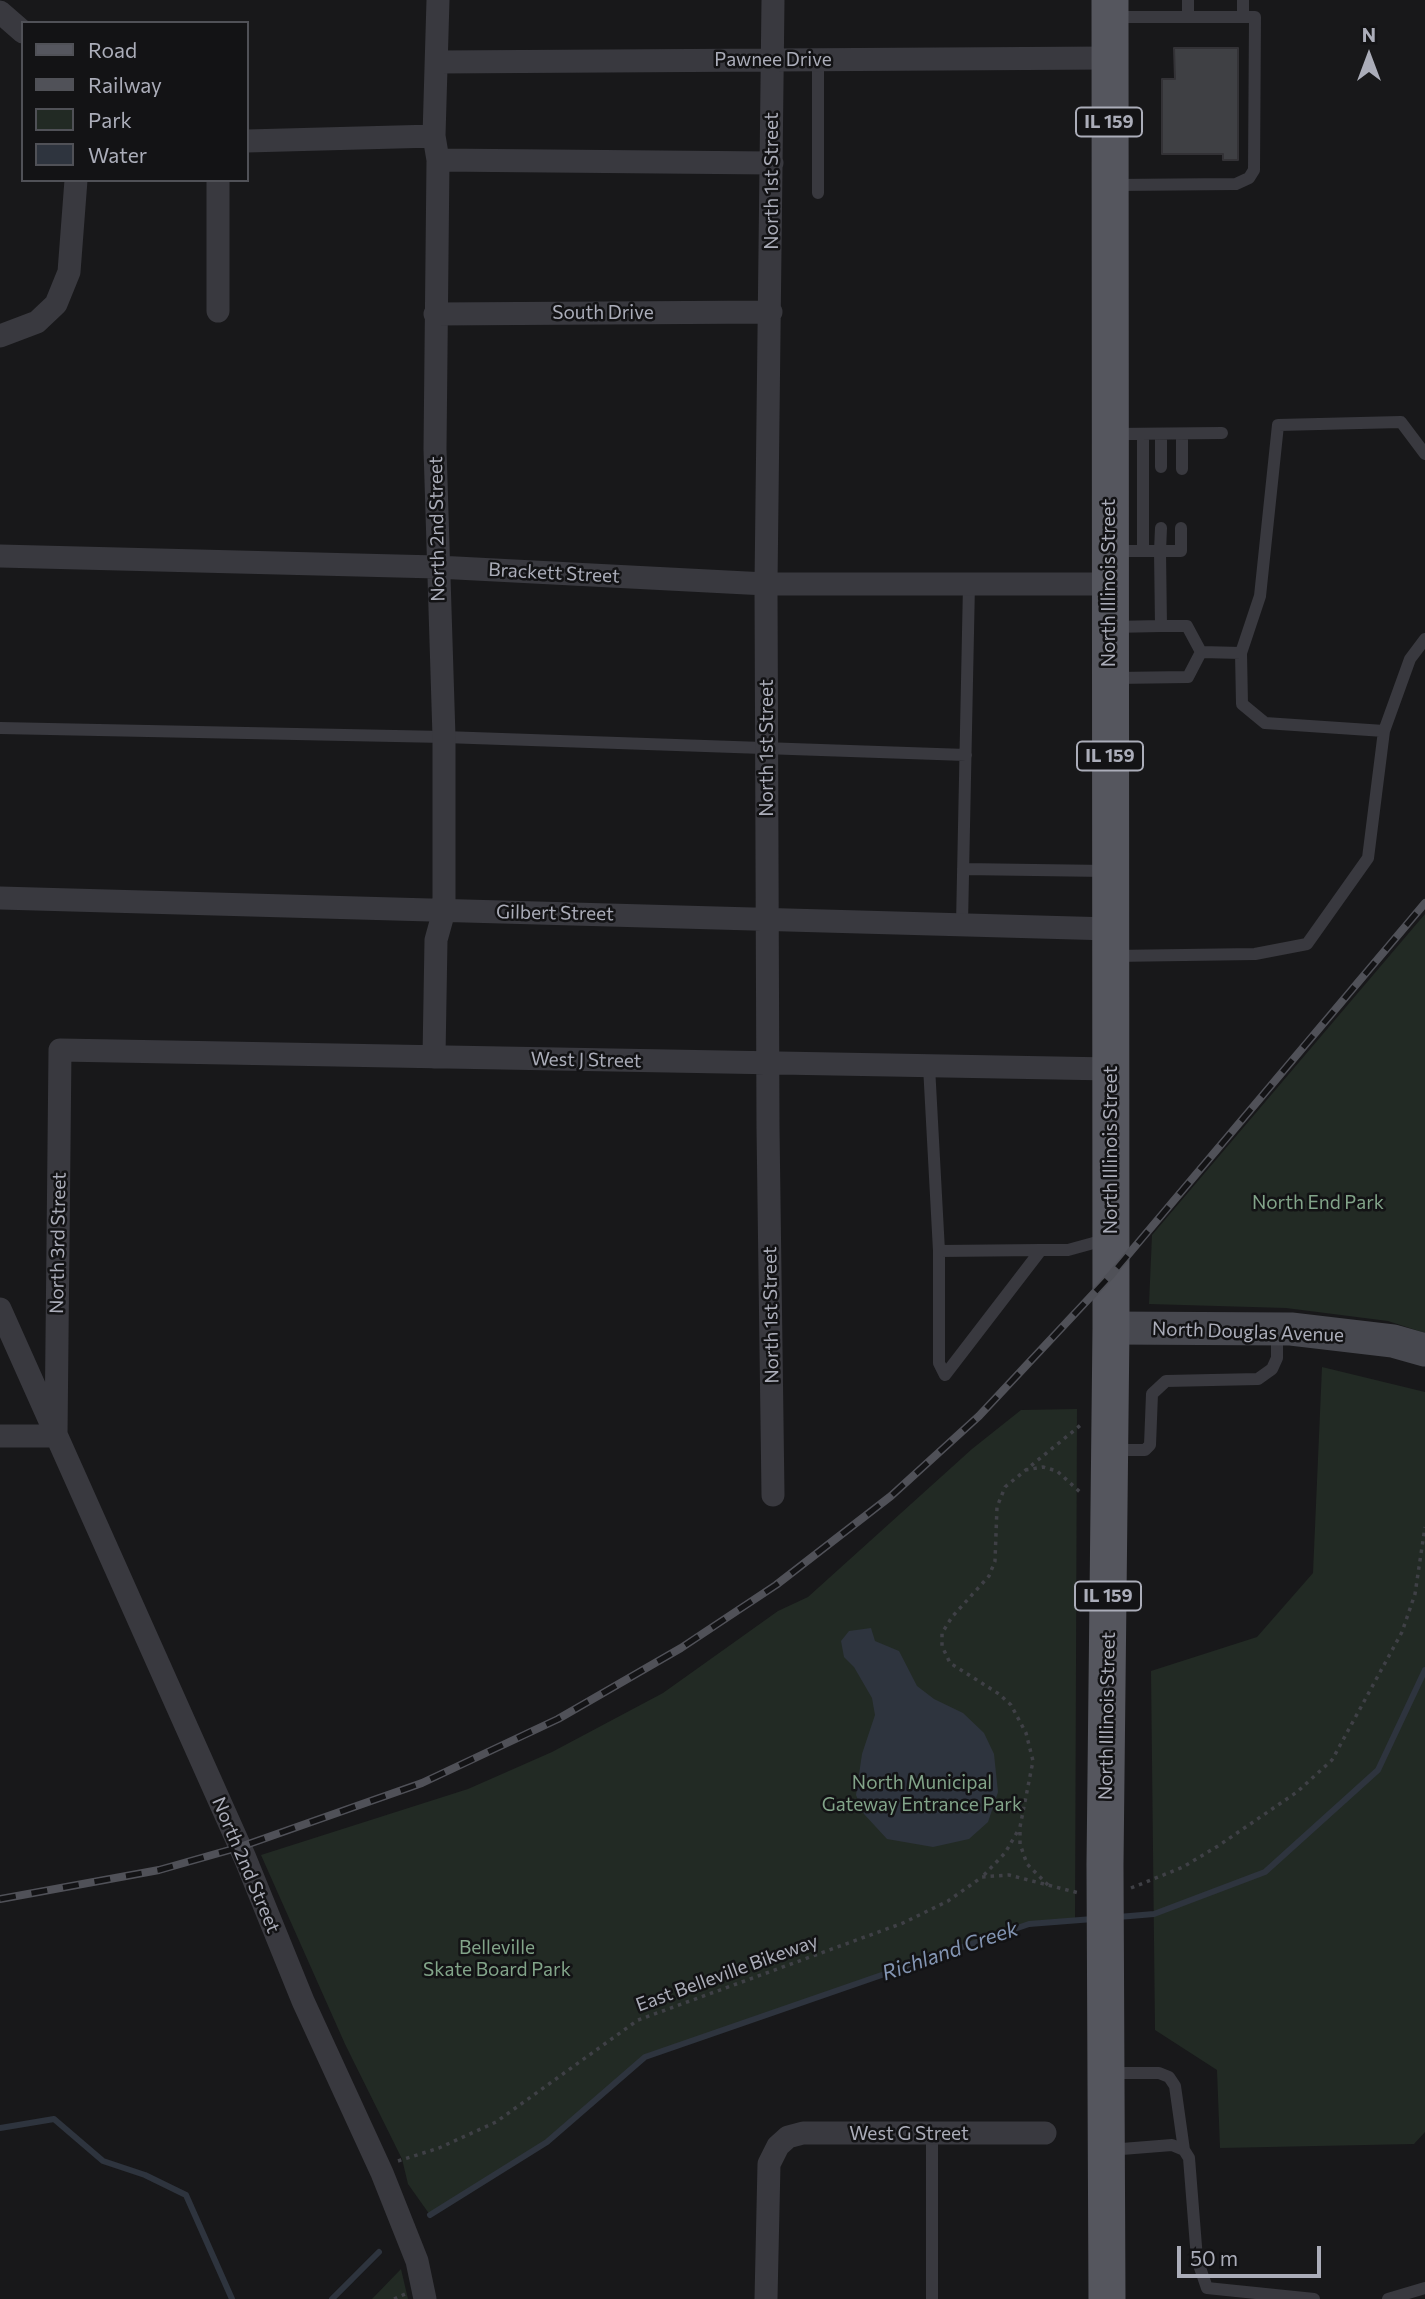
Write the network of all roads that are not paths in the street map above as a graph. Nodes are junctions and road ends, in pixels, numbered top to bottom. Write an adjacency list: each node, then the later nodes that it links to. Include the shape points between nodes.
1 (438, 0): 13 (street, North 2nd Street)
2 (773, 0): 11 (street, North 1st Street)
3 (1188, 0): 7 (lane)
4 (1243, 0): 8 (lane)
5 (1110, 9): 7 (lane); 10 (main road, North Illinois Street / IL 159)
6 (0, 12): 9 (street)
7 (1188, 17): 8 (lane)
8 (1243, 17): 20 (lane, via 1255,17 1254,170 1249,178 1236,184)
9 (21, 30)
10 (1109, 58): 12 (street, Pawnee Drive); 20 (main road, North Illinois Street / IL 159)
11 (773, 59): 12 (street, Pawnee Drive); 13 (street, Pawnee Drive); 17 (street, North 1st Street)
12 (818, 60): 21 (lane)
13 (438, 62): 14 (street, North 2nd Street)
14 (434, 136): 15 (street); 16 (street, North 2nd Street)
15 (248, 141)
16 (438, 160): 17 (street); 24 (street, North 2nd Street)
17 (772, 163): 23 (street, North 1st Street)
18 (76, 182): 25 (street, via 69,272 56,304 37,322)
19 (218, 182): 22 (street)
20 (1109, 185): 27 (main road, North Illinois Street / IL 159)
21 (818, 193)
22 (218, 311)
23 (771, 312): 24 (street, South Drive); 39 (street, North 1st Street)
24 (435, 314): 38 (street, North 2nd Street)
25 (0, 336)
26 (1222, 433): 29 (lane)
27 (1126, 434): 28 (lane); 37 (main road, North Illinois Street / IL 159)
28 (1161, 434): 29 (lane); 31 (lane)
29 (1182, 434): 32 (lane)
30 (1425, 454): 45 (lane, via 1401,422 1278,425 1260,596)
31 (1161, 467)
32 (1182, 469)
33 (1161, 528): 35 (lane)
34 (1181, 528): 35 (lane, via 1181,551)
35 (1160, 551): 37 (lane); 41 (lane)
36 (0, 556): 38 (street, Brackett Street)
37 (1120, 562): 40 (street, Brackett Street); 42 (main road, North Illinois Street / IL 159)
38 (437, 567): 39 (street, Brackett Street); 49 (street, North 2nd Street)
39 (766, 584): 40 (street, Brackett Street); 50 (street, North 1st Street)
40 (969, 584): 51 (lane)
41 (1161, 626): 42 (lane); 44 (lane, via 1187,626)
42 (1109, 627): 46 (main road, North Illinois Street / IL 159)
43 (1425, 639): 48 (lane, via 1410,659)
44 (1201, 652): 45 (lane); 46 (lane, via 1188,677)
45 (1241, 653): 48 (lane, via 1242,704 1265,723)
46 (1110, 678): 53 (main road, North Illinois Street / IL 159)
47 (0, 728): 49 (lane)
48 (1384, 731): 58 (lane, via 1368,858 1307,944 1255,954)
49 (444, 737): 50 (lane); 55 (street, North 2nd Street)
50 (767, 749): 51 (lane); 56 (street, North 1st Street)
51 (966, 755): 52 (lane)
52 (963, 869): 53 (lane); 57 (lane)
53 (1111, 871): 58 (main road, North Illinois Street / IL 159)
54 (0, 898): 55 (street, Gilbert Street)
55 (444, 911): 56 (street, Gilbert Street); 60 (street, North 2nd Street, via 436,940)
56 (768, 919): 57 (street, Gilbert Street); 61 (street, North 1st Street)
57 (962, 924): 58 (street, Gilbert Street)
58 (1111, 942): 63 (main road, North Illinois Street / IL 159)
59 (60, 1050): 60 (street, West J Street); 72 (street, North 3rd Street)
60 (434, 1057): 61 (street, West J Street)
61 (768, 1063): 62 (street, West J Street); 74 (street, North 1st Street)
62 (929, 1066): 63 (street, West J Street); 66 (lane)
63 (1111, 1069): 64 (main road, North Illinois Street / IL 159)
64 (1111, 1239): 65 (lane, via 1068,1250); 68 (main road, North Illinois Street / IL 159)
65 (1041, 1250): 66 (lane); 66 (lane, via 945,1375 939,1363)
66 (939, 1251)
67 (0, 1309): 72 (street, North 2nd Street)
68 (1111, 1328): 69 (street, North Douglas Avenue); 73 (main road, North Illinois Street / IL 159)
69 (1277, 1329): 70 (street, North Douglas Avenue, via 1393,1341); 73 (lane, via 1277,1358 1272,1369 1258,1379 1166,1381 1152,1394 1150,1445 1145,1450)
70 (1425, 1350)
71 (0, 1436): 72 (street)
72 (56, 1436): 81 (street, North 2nd Street, via 382,2174 417,2261)
73 (1110, 1450): 75 (main road, North Illinois Street / IL 159, via 1113,1877)
74 (773, 1495)
75 (1105, 2073): 78 (main road, North Illinois Street / IL 159); 79 (lane, via 1169,2077 1175,2086)
76 (1045, 2133): 77 (street, West G Street)
77 (932, 2135): 82 (street, West G Street, via 803,2133 778,2146 769,2164 766,2187); 83 (lane)
78 (1105, 2150): 79 (lane, via 1172,2145); 84 (main road, North Illinois Street / IL 159)
79 (1184, 2150): 85 (lane, via 1189,2158 1197,2259 1207,2288)
80 (1425, 2288): 86 (lane)
81 (416, 2296)
82 (766, 2299)
83 (932, 2299)
84 (1107, 2299)
85 (1314, 2299)
86 (1388, 2299)

